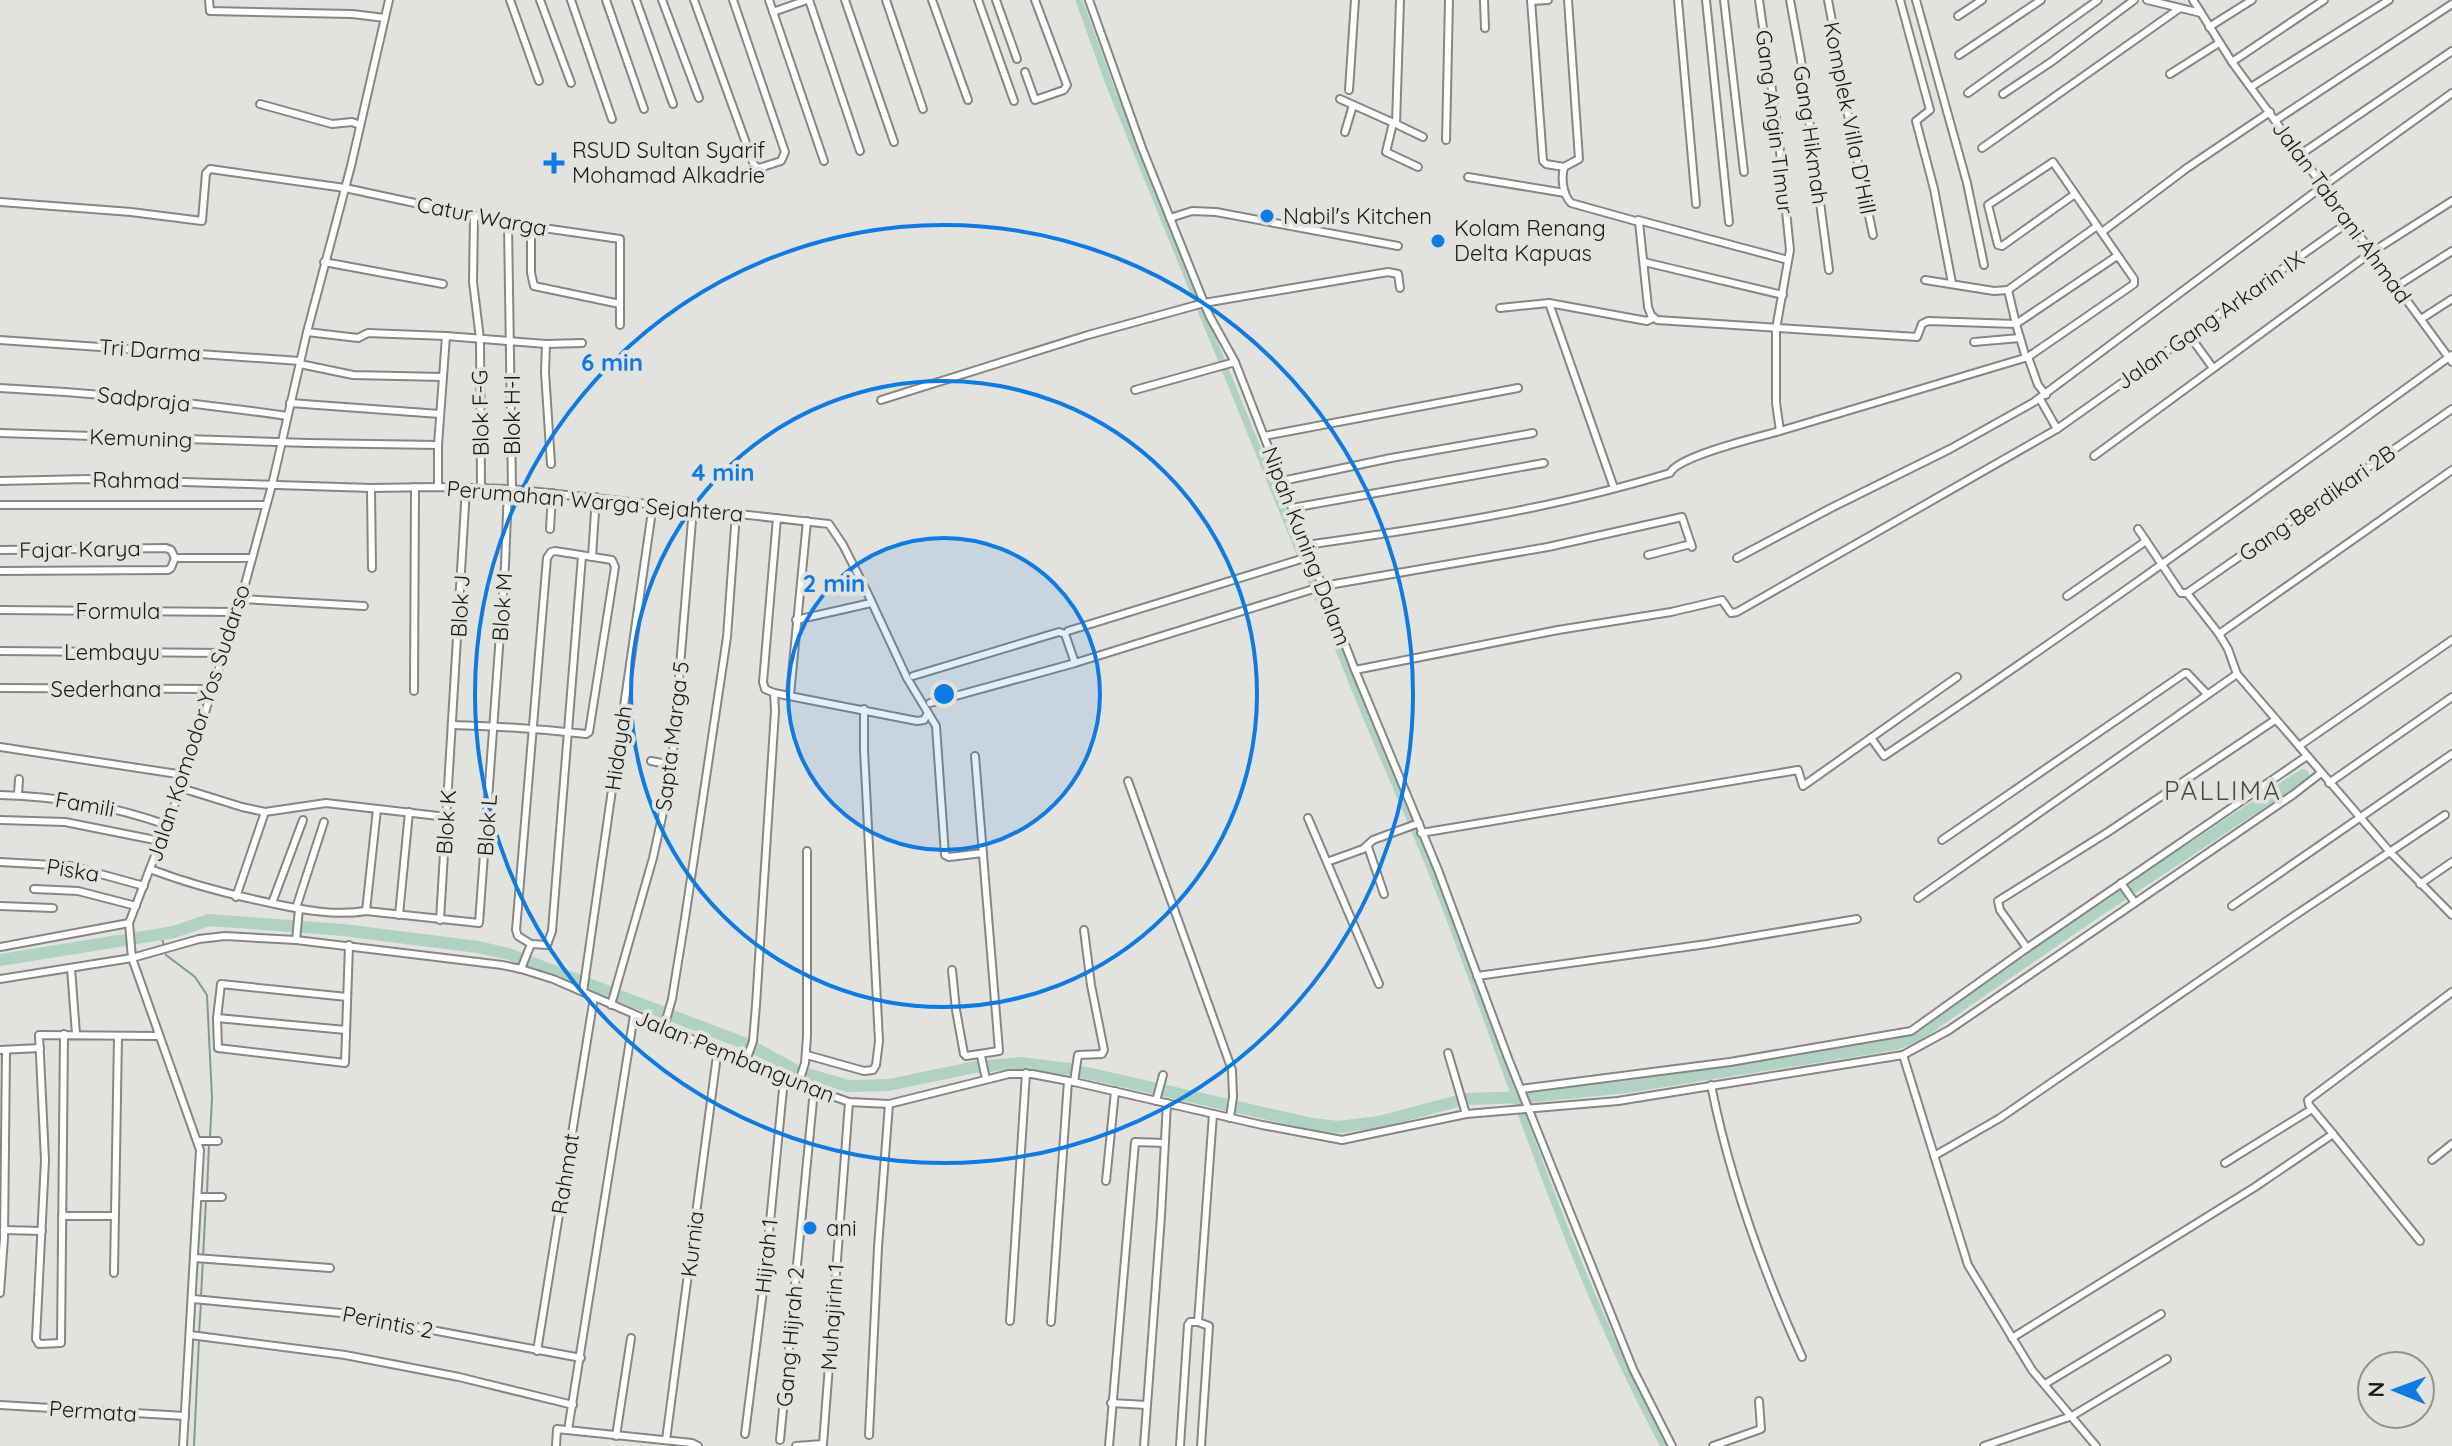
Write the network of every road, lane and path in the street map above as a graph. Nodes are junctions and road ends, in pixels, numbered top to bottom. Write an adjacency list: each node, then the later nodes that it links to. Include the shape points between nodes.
1 (209, 0): 49 (street, via 210,11)
2 (389, 0): 49 (street, Jalan Komodor Yos Sudarso)
3 (510, 0): 59 (street)
4 (540, 0): 60 (street)
5 (571, 0): 76 (street)
6 (606, 0): 73 (street)
7 (636, 0): 71 (street)
8 (662, 0): 66 (street)
9 (694, 0): 10 (street, via 759,168 781,161 785,152)
10 (733, 0)
11 (769, 0): 46 (street)
12 (808, 0): 46 (street); 85 (street)
13 (845, 0): 83 (street)
14 (886, 0): 74 (street)
15 (932, 0): 68 (street)
16 (978, 0): 69 (street)
17 (996, 0): 55 (street)
18 (1035, 0): 57 (street, via 1067,85 1035,100)
19 (1089, 0): 100 (street, Nipah Kuning Dalam)
20 (1355, 0): 62 (street)
21 (1400, 0): 78 (street)
22 (1449, 0): 82 (street)
23 (1484, 0): 51 (street)
24 (1531, 0): 25 (street); 89 (street, via 1543,161)
25 (1548, 0)
26 (1568, 0): 89 (street, via 1579,159)
27 (1678, 0): 98 (street)
28 (1706, 0): 103 (street)
29 (1724, 0): 90 (street)
30 (1759, 0): 113 (street, Gang Angin TImur, via 1778,132)
31 (1790, 0): 117 (street, Gang Hikmah)
32 (1828, 0): 108 (street, Komplek Villa D'Hill)
33 (1900, 0): 119 (street, via 1930,110 1916,121)
34 (1916, 0): 116 (street)
35 (1982, 0): 48 (street)
36 (2041, 0): 54 (street)
37 (2098, 0): 63 (street)
38 (2134, 0): 65 (street)
39 (2147, 0): 45 (street)
40 (2193, 0): 47 (street, Jalan Tabrani Ahmad)
41 (2252, 0): 50 (street)
42 (2324, 0): 56 (street)
43 (2389, 0): 61 (street)
44 (2452, 4): 77 (street)
45 (2180, 8): 47 (street); 84 (street)
46 (773, 12): 87 (street)
47 (2201, 13): 50 (street, Jalan Tabrani Ahmad)
48 (1958, 16)
49 (385, 18): 79 (street, Jalan Komodor Yos Sudarso)
50 (2209, 27): 52 (street, Jalan Tabrani Ahmad)
51 (1485, 28)
52 (2219, 43): 56 (street, Jalan Tabrani Ahmad); 58 (street)
53 (2452, 51): 86 (street)
54 (1959, 55)
55 (1017, 59)
56 (2232, 62): 61 (street, Jalan Tabrani Ahmad)
57 (1025, 72)
58 (2170, 74)
59 (539, 81)
60 (571, 83)
61 (2251, 87): 75 (street, Jalan Tabrani Ahmad)
62 (1349, 90)
63 (1968, 93)
64 (2452, 93): 92 (street)
65 (2003, 94)
66 (699, 98)
67 (1340, 99): 72 (street)
68 (968, 100)
69 (1014, 101)
70 (260, 104): 79 (street, via 332,124)
71 (673, 104)
72 (1353, 105): 78 (street); 80 (street)
73 (644, 109)
74 (923, 109)
75 (2270, 112): 77 (street, Jalan Tabrani Ahmad); 107 (street)
76 (612, 119)
77 (2276, 120): 86 (street, Jalan Tabrani Ahmad)
78 (1394, 123): 81 (street); 88 (street, via 1386,152)
79 (360, 125): 93 (street, Jalan Komodor Yos Sudarso)
80 (1345, 132)
81 (1423, 137)
82 (1446, 140)
83 (894, 142)
84 (1982, 148)
85 (860, 151)
86 (2301, 154): 92 (street, Jalan Tabrani Ahmad)
87 (824, 161)
88 (1418, 167)
89 (1564, 167): 94 (street)
90 (1744, 172)
91 (1468, 177): 94 (street)
92 (2323, 186): 102 (street, Jalan Tabrani Ahmad); 154 (street)
93 (345, 188): 97 (street, Catur Warga, via 209,169 202,221); 99 (street, Catur Warga); 114 (street, Jalan Komodor Yos Sudarso)
94 (1565, 193): 101 (street, via 1571,203)
95 (2075, 194): 95 (street, via 2050,163 1988,205 1998,245); 106 (street)
96 (2452, 201): 111 (street)
97 (0, 202)
98 (1696, 204)
99 (474, 216): 104 (street, Catur Warga); 139 (street, Blok F-G, via 473,282)
100 (1170, 218): 109 (street, via 1192,211 1216,212); 128 (street, Nipah Kuning Dalam)
101 (1638, 220): 113 (street); 115 (street)
102 (2350, 221): 111 (street, Jalan Tabrani Ahmad); 136 (street, Jalan Gang Arkarin IX)
103 (1729, 222)
104 (508, 223): 105 (street, Catur Warga); 141 (street, Blok H-I)
105 (531, 226): 127 (street, via 534,286); 127 (street, Catur Warga, via 620,239)
106 (2097, 226): 107 (street); 123 (street)
107 (2102, 232): 112 (street)
108 (1873, 235)
109 (1398, 246)
110 (2452, 251): 121 (street)
111 (2372, 252): 121 (street, Jalan Tabrani Ahmad); 149 (street)
112 (2117, 256): 132 (street); 145 (street, via 2134,284)
113 (1788, 260): 124 (street, Gang Angin TImur)
114 (324, 262): 120 (street); 135 (street, Jalan Komodor Yos Sudarso)
115 (1644, 262): 124 (street); 130 (street)
116 (1984, 265)
117 (1829, 270)
118 (1925, 280): 119 (street)
119 (1952, 283): 123 (street)
120 (443, 284)
121 (2397, 286): 131 (street, Jalan Tabrani Ahmad)
122 (1400, 288): 128 (street, via 1398,274 1388,272)
123 (2008, 290): 132 (street)
124 (1783, 295): 134 (street, Gang Angin TImur)
125 (2452, 299): 131 (street)
126 (1549, 303): 129 (street); 130 (street); 179 (street)
127 (620, 304): 133 (street)
128 (1201, 304): 148 (street, Nipah Kuning Dalam); 155 (street)
129 (1500, 308)
130 (1653, 318): 134 (street)
131 (2421, 319): 146 (street, Jalan Tabrani Ahmad)
132 (2016, 324): 134 (street, via 1926,321 1917,337); 138 (street)
133 (620, 325)
134 (1776, 329): 161 (street, Gang Angin TImur)
135 (307, 332): 137 (street, via 358,338 368,333); 147 (street, Jalan Komodor Yos Sudarso)
136 (2189, 335): 149 (street); 160 (street, Jalan Gang Arkarin IX)
137 (446, 336): 139 (street); 150 (street)
138 (2020, 338): 142 (street); 145 (street)
139 (480, 339): 141 (street); 178 (street, Blok F-G)
140 (0, 340): 147 (street, Tri Darma)
141 (512, 341): 144 (street); 180 (street, Blok H-I)
142 (1974, 342)
143 (582, 343): 144 (street)
144 (546, 344): 169 (street)
145 (2027, 358): 154 (street); 161 (street)
146 (2451, 358): 203 (street)
147 (300, 362): 150 (street, Tri Darma, via 353,375); 156 (street, Jalan Komodor Yos Sudarso)
148 (1228, 364): 153 (street); 164 (street, Nipah Kuning Dalam)
149 (2213, 368): 167 (street)
150 (443, 377): 158 (street)
151 (0, 388): 159 (street, Sadpraja)
152 (1518, 388): 164 (street)
153 (1135, 390)
154 (2043, 397): 160 (street); 202 (street)
155 (881, 400)
156 (290, 403): 158 (street); 159 (street, Jalan Komodor Yos Sudarso)
157 (2452, 409): 207 (street, Gang Berdikari 2B)
158 (440, 414): 166 (street)
159 (287, 416): 165 (street, Jalan Komodor Yos Sudarso)
160 (2057, 429): 221 (street, Jalan Gang Arkarin IX, via 1737,612 1730,612 1720,600)
161 (1780, 431): 179 (street)
162 (0, 433): 165 (street, Kemuning)
163 (1533, 433): 172 (street)
164 (1264, 436): 172 (street, Nipah Kuning Dalam)
165 (281, 442): 166 (street, Kemuning); 173 (street, Jalan Komodor Yos Sudarso)
166 (438, 445): 175 (street)
167 (2094, 456)
168 (1544, 463): 187 (street)
169 (551, 464)
170 (2452, 470): 216 (street)
171 (0, 481): 173 (street, Rahmad)
172 (1282, 481): 187 (street, Nipah Kuning Dalam)
173 (272, 485): 176 (street, Perumahan Warga Sejahtera); 185 (street, Jalan Komodor Yos Sudarso)
174 (415, 487): 175 (street, Perumahan Warga Sejahtera); 176 (street, Perumahan Warga Sejahtera); 227 (street)
175 (438, 487): 177 (street, Perumahan Warga Sejahtera)
176 (371, 488): 204 (street)
177 (466, 488): 178 (street, Perumahan Warga Sejahtera); 236 (street, Blok J)
178 (481, 488): 180 (street, Perumahan Warga Sejahtera)
179 (1614, 488): 194 (street, via 1516,512)
180 (510, 489): 181 (street, Perumahan Warga Sejahtera); 237 (street, Blok M)
181 (552, 493): 182 (street, Perumahan Warga Sejahtera); 191 (street)
182 (596, 497): 183 (street, Perumahan Warga Sejahtera); 199 (street)
183 (653, 504): 186 (street, Perumahan Warga Sejahtera); 312 (street, Hidayah)
184 (0, 505): 185 (street)
185 (266, 505): 201 (street, Jalan Komodor Yos Sudarso)
186 (693, 508): 188 (street, Perumahan Warga Sejahtera); 247 (street, Sapta Marga 5)
187 (1292, 508): 194 (street, Nipah Kuning Dalam)
188 (736, 513): 189 (street, Perumahan Warga Sejahtera); 319 (street, via 727,637)
189 (777, 518): 190 (street, Perumahan Warga Sejahtera); 228 (street, via 763,685)
190 (807, 521): 210 (street, Perumahan Warga Sejahtera, via 833,527); 214 (street)
191 (550, 529)
192 (2138, 529): 193 (street)
193 (2146, 541): 203 (street); 208 (street)
194 (1306, 545): 198 (street, Nipah Kuning Dalam)
195 (0, 550): 200 (street, Fajar Karya, via 166,548)
196 (1648, 555): 206 (street, via 1692,545 1682,517)
197 (582, 556): 199 (street); 238 (street, via 555,551 547,558); 239 (street)
198 (1311, 556): 206 (street, Nipah Kuning Dalam); 215 (street)
199 (592, 557): 239 (street, via 612,560 615,567 590,730)
200 (175, 558): 201 (street, Fajar Karya); 205 (street, via 168,570)
201 (252, 558): 209 (street, Jalan Komodor Yos Sudarso)
202 (1737, 558)
203 (2161, 564): 207 (street); 240 (street, via 1884,756)
204 (372, 568)
205 (0, 571)
206 (1322, 587): 220 (street); 221 (street, Nipah Kuning Dalam)
207 (2184, 593): 216 (street)
208 (2067, 596)
209 (241, 599): 211 (street); 213 (street, Jalan Komodor Yos Sudarso)
210 (871, 603): 214 (street); 234 (street)
211 (364, 606)
212 (0, 610): 213 (street, Formula)
213 (237, 612): 219 (street, Jalan Komodor Yos Sudarso)
214 (796, 620): 230 (street)
215 (1068, 631)
216 (2219, 634): 222 (street)
217 (2452, 640): 241 (street)
218 (0, 651): 219 (street, Lembayu)
219 (224, 653): 226 (street, Jalan Komodor Yos Sudarso)
220 (1075, 663): 223 (street, via 1065,634 1059,632); 232 (street)
221 (1355, 670): 267 (street, Nipah Kuning Dalam)
222 (2237, 674): 229 (street); 235 (street)
223 (913, 676)
224 (1957, 677): 240 (street)
225 (0, 688): 226 (street, Sederhana)
226 (213, 689): 249 (street, Jalan Komodor Yos Sudarso)
227 (414, 691)
228 (774, 693): 230 (street); 330 (street)
229 (2207, 694): 269 (street, via 2185,673); 285 (street)
230 (790, 695): 233 (street)
231 (2452, 697): 252 (street)
232 (930, 703)
233 (864, 709): 234 (street, via 917,721); 331 (street, via 876,1065 864,1071)
234 (928, 713): 274 (street, via 936,726 945,855)
235 (2275, 720): 241 (street); 304 (street, via 1998,901)
236 (452, 725): 237 (street); 260 (street, Blok K)
237 (494, 726): 238 (street); 297 (street, Blok L, via 478,923)
238 (534, 730): 239 (street); 303 (street, via 516,930)
239 (567, 732): 303 (street, via 552,931 547,945)
240 (1871, 738): 268 (street, via 1803,786 1798,770)
241 (2299, 746): 245 (street)
242 (0, 747): 249 (street)
243 (2452, 754): 262 (street)
244 (975, 756): 274 (street)
245 (2307, 756): 248 (street); 279 (street)
246 (651, 761): 247 (street)
247 (672, 765): 316 (street, Sapta Marga 5, via 653,858)
248 (2321, 773): 252 (street); 287 (street, Jalan Pembangunan)
249 (184, 775): 253 (street, Jalan Komodor Yos Sudarso)
250 (19, 779): 255 (street)
251 (1128, 781): 351 (street, via 1232,1070)
252 (2329, 783): 262 (street)
253 (181, 788): 257 (street); 266 (street, Jalan Komodor Yos Sudarso)
254 (0, 795): 255 (street, Famili)
255 (18, 795): 266 (street, Famili, via 78,800)
256 (377, 809): 257 (street, via 319,803); 258 (street); 293 (street)
257 (265, 812): 284 (street)
258 (409, 812): 260 (street); 294 (street)
259 (2445, 815): 273 (street)
260 (447, 817): 297 (street, Blok K)
261 (1308, 818): 276 (street)
262 (2361, 818): 273 (street); 290 (street)
263 (0, 820): 270 (street, via 65,822)
264 (303, 820): 286 (street)
265 (324, 822): 292 (street)
266 (167, 825): 270 (street, Jalan Komodor Yos Sudarso)
267 (1415, 825): 268 (street, Nipah Kuning Dalam); 271 (street, via 1373,840)
268 (1421, 833): 309 (street, Nipah Kuning Dalam)
269 (1942, 840)
270 (160, 841): 278 (street, Jalan Komodor Yos Sudarso)
271 (1368, 847): 276 (street); 283 (street)
272 (807, 851): 331 (street)
273 (2390, 852): 280 (street); 358 (street, via 2000,1118)
274 (983, 853): 332 (street, via 999,1051)
275 (0, 862): 281 (street, Piska, via 71,866)
276 (1327, 862): 311 (street)
277 (2452, 862): 280 (street)
278 (150, 869): 281 (street, Jalan Komodor Yos Sudarso); 284 (street)
279 (2121, 883): 287 (street); 304 (street)
280 (2420, 884): 295 (street)
281 (144, 886): 289 (street, Jalan Komodor Yos Sudarso)
282 (34, 889): 289 (street, via 78,891)
283 (1384, 894)
284 (236, 897): 286 (street)
285 (1918, 898)
286 (272, 903): 292 (street)
287 (2135, 903): 329 (street, Jalan Pembangunan, via 1949,1030)
288 (0, 906): 291 (street)
289 (136, 906): 298 (street, Jalan Komodor Yos Sudarso)
290 (2232, 906)
291 (53, 908)
292 (298, 909): 293 (street); 300 (street)
293 (366, 911): 294 (street)
294 (399, 915): 297 (street)
295 (2452, 915)
296 (1857, 919): 309 (street)
297 (440, 920)
298 (128, 928): 302 (street); 305 (street)
299 (1084, 930): 337 (street, via 1104,1050 1078,1055)
300 (296, 940): 301 (street, Jalan Pembangunan); 305 (street, Jalan Pembangunan, via 225,936)
301 (349, 945): 306 (street, Jalan Pembangunan); 314 (street)
302 (0, 947)
303 (530, 947): 306 (street)
304 (2027, 948): 342 (street, via 1911,1031)
305 (132, 958): 307 (street, Jalan Pembangunan); 323 (street)
306 (522, 966): 312 (street, Jalan Pembangunan)
307 (71, 968): 310 (street, Jalan Pembangunan); 322 (street)
308 (952, 970): 332 (street, via 964,1054)
309 (1477, 976): 342 (street, Nipah Kuning Dalam)
310 (0, 979)
311 (1379, 984)
312 (583, 989): 315 (street, Jalan Pembangunan)
313 (2452, 992): 348 (street, via 2311,1097 2307,1102)
314 (347, 997): 318 (street, via 223,983); 320 (street)
315 (594, 997): 316 (street, Jalan Pembangunan); 382 (street, Rahmat)
316 (612, 1002): 317 (street, Jalan Pembangunan)
317 (634, 1015): 319 (street, Jalan Pembangunan); 384 (street)
318 (217, 1018): 320 (street); 320 (street, via 219,1049 344,1063)
319 (665, 1024): 326 (street, Jalan Pembangunan)
320 (346, 1030)
321 (64, 1034): 322 (street); 325 (street, via 40,1035); 365 (street)
322 (76, 1034): 324 (street)
323 (158, 1036): 324 (street); 353 (street)
324 (118, 1037): 364 (street)
325 (40, 1048): 327 (street); 366 (street)
326 (718, 1048): 330 (street, Jalan Pembangunan); 399 (street, Kurnia)
327 (3, 1050): 357 (street)
328 (1448, 1053): 349 (street)
329 (1903, 1055): 339 (street, Jalan Pembangunan); 358 (street)
330 (748, 1058): 336 (street, Jalan Pembangunan)
331 (806, 1059): 338 (street)
332 (981, 1059): 335 (street)
333 (1026, 1073): 335 (street, Jalan Pembangunan); 337 (street, Jalan Pembangunan); 376 (street)
334 (1163, 1075): 343 (street)
335 (985, 1076): 346 (street, Jalan Pembangunan)
336 (784, 1079): 338 (street, Jalan Pembangunan); 395 (street, Hijrah 1)
337 (1072, 1081): 341 (street, Jalan Pembangunan); 377 (street)
338 (798, 1085): 340 (street, Jalan Pembangunan)
339 (1711, 1085): 347 (street, Jalan Pembangunan, via 1618,1101); 383 (street, via 1754,1243)
340 (814, 1090): 344 (street, Jalan Pembangunan); 400 (street, Gang Hijrah 2)
341 (1115, 1091): 343 (street, Jalan Pembangunan); 361 (street)
342 (1522, 1092): 347 (street, Nipah Kuning Dalam)
343 (1156, 1101): 345 (street, Jalan Pembangunan)
344 (849, 1102): 346 (street, Jalan Pembangunan); 407 (street, Muhajirin 1)
345 (1167, 1103): 350 (street, Jalan Pembangunan); 355 (street)
346 (889, 1104): 397 (street)
347 (1527, 1108): 349 (street, Jalan Pembangunan); 413 (street, Nipah Kuning Dalam, via 1633,1369)
348 (2312, 1109): 352 (street); 360 (street)
349 (1465, 1111): 351 (street, Jalan Pembangunan, via 1342,1140)
350 (1213, 1114): 351 (street, Jalan Pembangunan); 378 (street)
351 (1230, 1115)
352 (2333, 1134): 369 (street); 381 (street)
353 (201, 1141): 354 (street); 362 (street)
354 (216, 1141)
355 (1165, 1143): 388 (street, via 1135,1142); 391 (street)
356 (2452, 1144): 359 (street)
357 (2, 1149): 368 (street)
358 (1934, 1156): 381 (street, via 1968,1265)
359 (2432, 1160)
360 (2225, 1163)
361 (1106, 1181)
362 (200, 1197): 363 (street); 370 (street)
363 (222, 1197)
364 (114, 1216): 365 (street); 372 (street)
365 (62, 1218): 366 (street); 367 (street, via 59,1344 36,1342)
366 (43, 1219): 367 (street)
367 (42, 1231): 368 (street)
368 (2, 1235): 373 (street)
369 (2420, 1241)
370 (198, 1258): 371 (street); 374 (street)
371 (330, 1268)
372 (114, 1273)
373 (0, 1293)
374 (196, 1300): 379 (street); 382 (street, Perintis 2, via 341,1313)
375 (2161, 1314): 386 (street)
376 (1010, 1321)
377 (1051, 1322)
378 (1198, 1322): 411 (street, via 1188,1325); 412 (street, via 1209,1326)
379 (193, 1335): 390 (street, via 345,1355); 392 (street)
380 (631, 1338): 398 (street)
381 (2012, 1338): 386 (street)
382 (537, 1351): 384 (street, Perintis 2)
383 (1802, 1357)
384 (581, 1358): 390 (street)
385 (2167, 1359): 393 (street)
386 (2045, 1384): 393 (street)
387 (1759, 1401): 414 (street, via 1761,1429)
388 (1111, 1403): 391 (street); 409 (street)
389 (0, 1405): 392 (street, Permata)
390 (573, 1405): 394 (street)
391 (1146, 1405): 410 (street)
392 (185, 1416): 402 (street)
393 (2072, 1416): 415 (street); 416 (street)
394 (568, 1430): 396 (street); 403 (street, via 557,1429)
395 (745, 1434)
396 (601, 1435): 398 (street); 404 (street)
397 (869, 1435)
398 (616, 1436): 401 (street)
399 (666, 1440): 401 (street); 405 (street)
400 (780, 1440)
401 (646, 1442)
402 (183, 1446)
403 (556, 1446)
404 (601, 1446)
405 (698, 1446)
406 (796, 1446): 407 (street)
407 (819, 1446): 408 (street)
408 (828, 1446)
409 (1109, 1446)
410 (1144, 1446)
411 (1180, 1446)
412 (1201, 1446)
413 (1672, 1446)
414 (1713, 1446)
415 (1984, 1446)
416 (2096, 1446)

